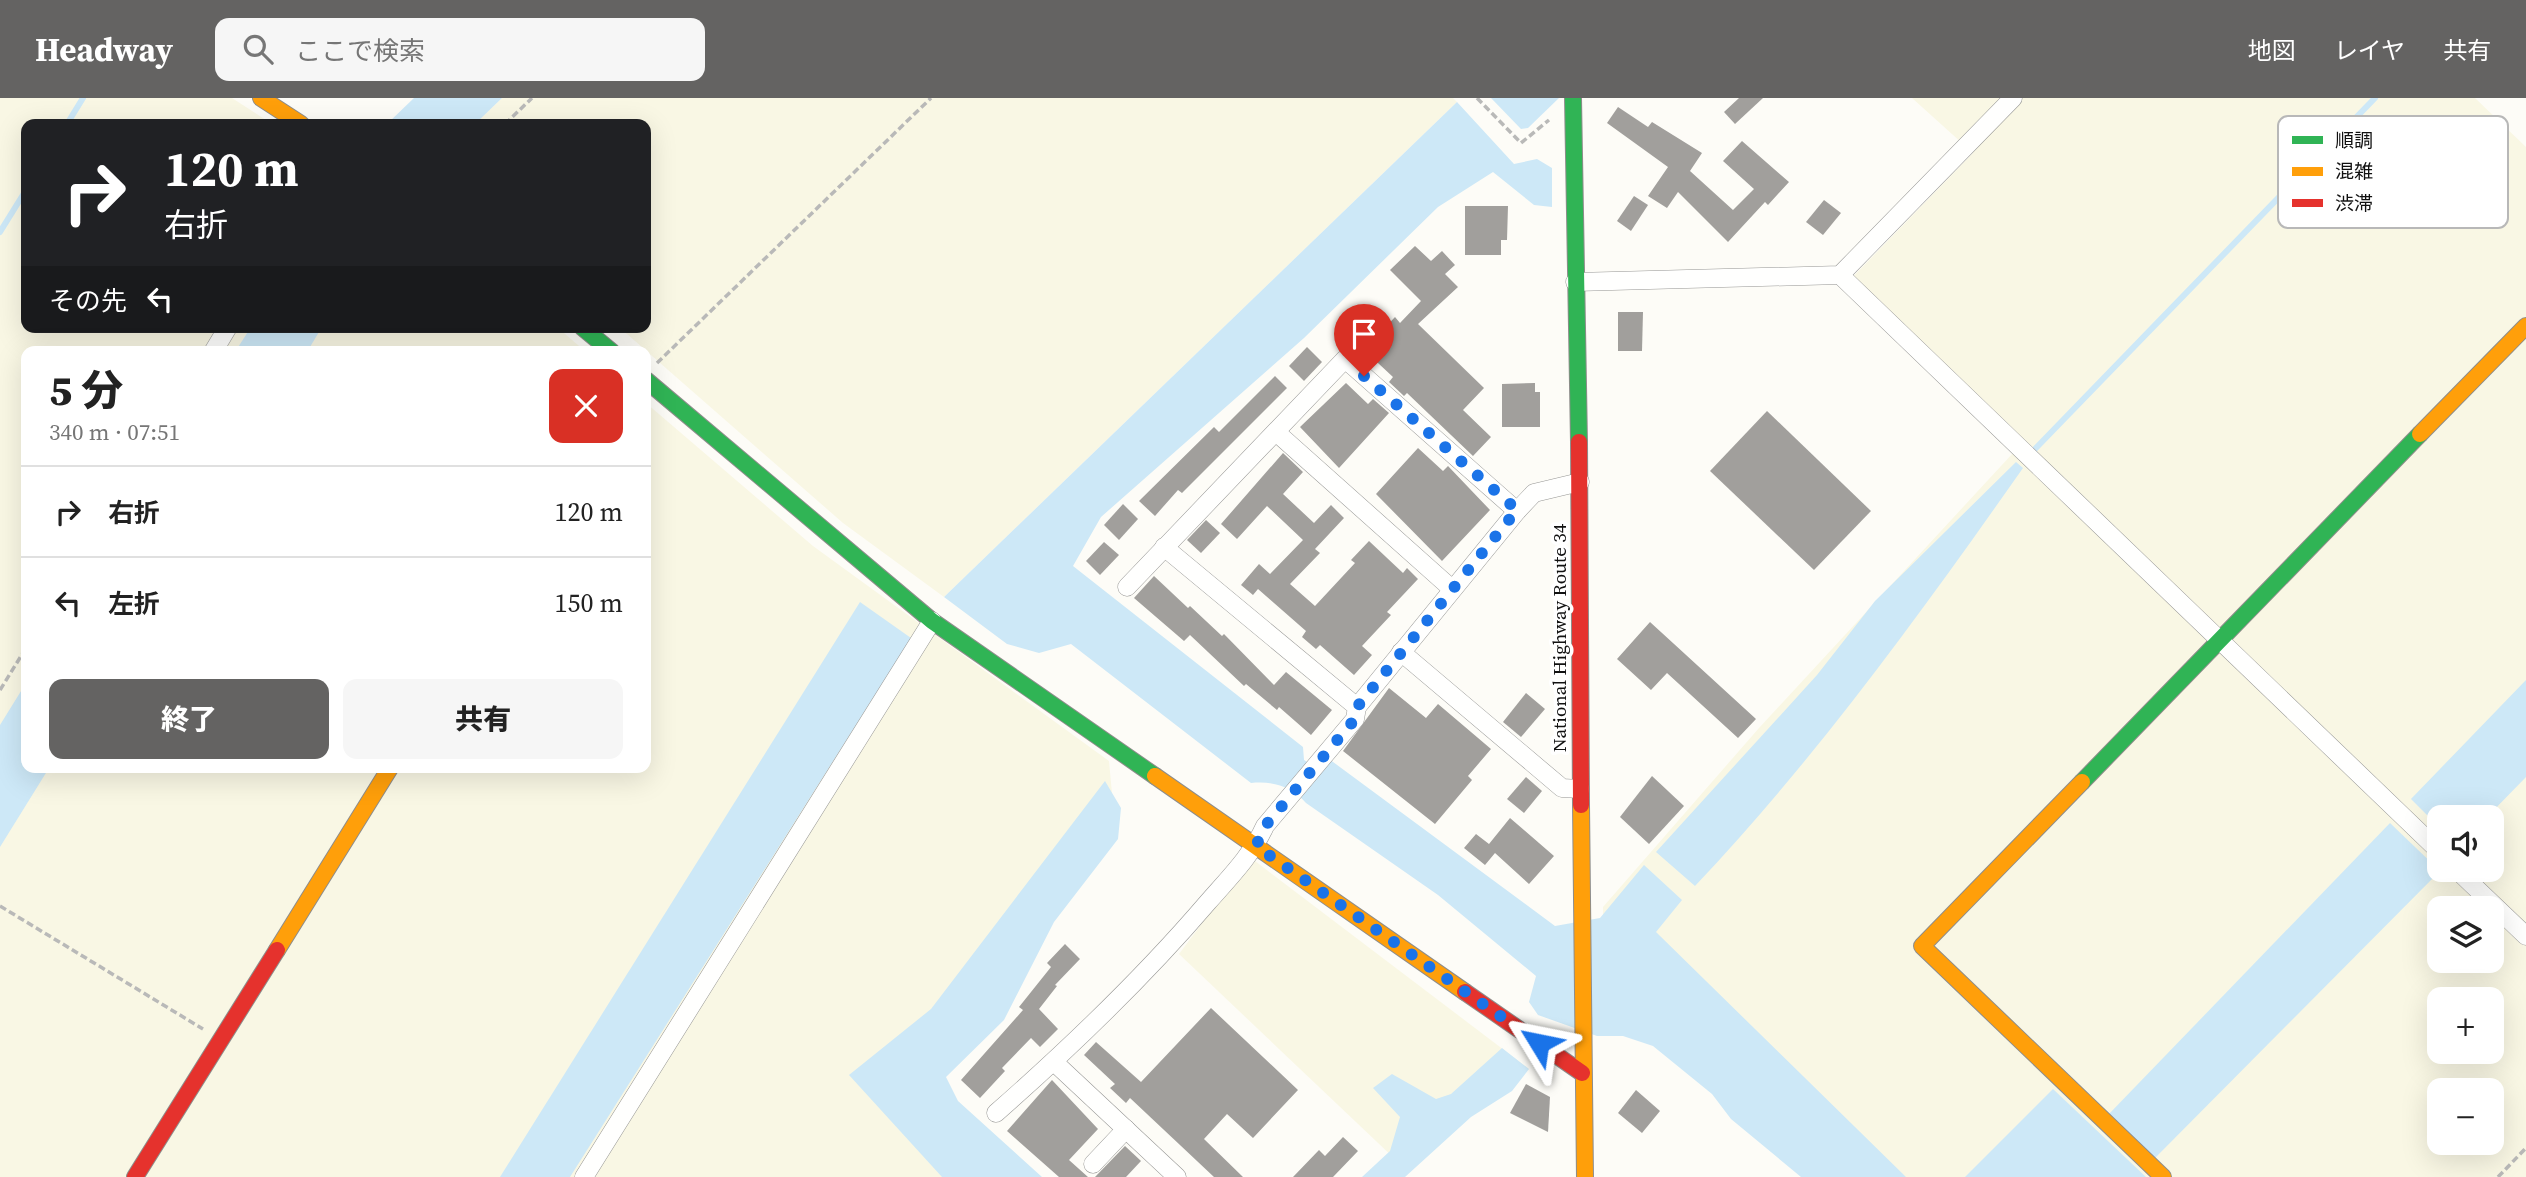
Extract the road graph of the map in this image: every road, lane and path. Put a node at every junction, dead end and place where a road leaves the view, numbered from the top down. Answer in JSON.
{"nodes":[{"id":1,"x":261,"y":98,"type":"edge"},
{"id":2,"x":532,"y":98,"type":"edge"},
{"id":3,"x":930,"y":98,"type":"edge"},
{"id":4,"x":1477,"y":98,"type":"edge"},
{"id":5,"x":2013,"y":98,"type":"edge"},
{"id":6,"x":1573,"y":99,"type":"edge"},
{"id":7,"x":293,"y":119,"type":"edge"},
{"id":8,"x":510,"y":119,"type":"edge"},
{"id":9,"x":1840,"y":275,"type":"junction"},
{"id":10,"x":1575,"y":282,"type":"junction"},
{"id":11,"x":2526,"y":326,"type":"edge"},
{"id":12,"x":589,"y":333,"type":"edge"},
{"id":13,"x":605,"y":346,"type":"edge"},
{"id":14,"x":654,"y":365,"type":"dead end"},
{"id":15,"x":651,"y":384,"type":"edge"},
{"id":16,"x":1276,"y":432,"type":"junction"},
{"id":17,"x":1580,"y":482,"type":"junction"},
{"id":18,"x":1517,"y":510,"type":"junction"},
{"id":19,"x":1164,"y":547,"type":"junction"},
{"id":20,"x":1127,"y":587,"type":"dead end"},
{"id":21,"x":1452,"y":589,"type":"junction"},
{"id":22,"x":932,"y":621,"type":"junction"},
{"id":23,"x":2220,"y":641,"type":"junction"},
{"id":24,"x":1401,"y":652,"type":"junction"},
{"id":25,"x":21,"y":656,"type":"edge"},
{"id":26,"x":0,"y":690,"type":"edge"},
{"id":27,"x":1357,"y":707,"type":"junction"},
{"id":28,"x":387,"y":773,"type":"edge"},
{"id":29,"x":1580,"y":789,"type":"junction"},
{"id":30,"x":2427,"y":840,"type":"edge"},
{"id":31,"x":1256,"y":846,"type":"junction"},
{"id":32,"x":2470,"y":882,"type":"edge"},
{"id":33,"x":0,"y":906,"type":"edge"},
{"id":34,"x":2526,"y":936,"type":"edge"},
{"id":35,"x":219,"y":1039,"type":"junction"},
{"id":36,"x":1054,"y":1062,"type":"junction"},
{"id":37,"x":1582,"y":1073,"type":"junction"},
{"id":38,"x":996,"y":1113,"type":"dead end"},
{"id":39,"x":1126,"y":1129,"type":"junction"},
{"id":40,"x":2526,"y":1148,"type":"edge"},
{"id":41,"x":1093,"y":1164,"type":"dead end"},
{"id":42,"x":135,"y":1177,"type":"edge"},
{"id":43,"x":584,"y":1177,"type":"edge"},
{"id":44,"x":1177,"y":1177,"type":"edge"},
{"id":45,"x":1585,"y":1177,"type":"edge"},
{"id":46,"x":2163,"y":1177,"type":"edge"},
{"id":47,"x":2498,"y":1177,"type":"edge"}],
"edges":[{"from":1,"to":7,"type":"main road"},
{"from":2,"to":8,"type":"path"},
{"from":3,"to":14,"type":"path"},
{"from":4,"to":6,"type":"path"},
{"from":5,"to":9,"type":"street"},
{"from":6,"to":10,"type":"main road","name":"National Highway Route 34"},
{"from":9,"to":10,"type":"street"},
{"from":9,"to":23,"type":"street"},
{"from":10,"to":17,"type":"main road","name":"National Highway Route 34"},
{"from":11,"to":23,"type":"main road"},
{"from":12,"to":13,"type":"main road"},
{"from":15,"to":22,"type":"main road"},
{"from":16,"to":18,"type":"street"},
{"from":16,"to":19,"type":"street"},
{"from":16,"to":21,"type":"street"},
{"from":17,"to":18,"type":"street"},
{"from":17,"to":29,"type":"main road","name":"National Highway Route 34"},
{"from":18,"to":21,"type":"street"},
{"from":19,"to":20,"type":"street"},
{"from":19,"to":27,"type":"street"},
{"from":21,"to":24,"type":"street"},
{"from":22,"to":31,"type":"main road"},
{"from":22,"to":43,"type":"street"},
{"from":23,"to":30,"type":"street"},
{"from":23,"to":46,"type":"main road"},
{"from":24,"to":27,"type":"street"},
{"from":24,"to":29,"type":"street"},
{"from":25,"to":26,"type":"path"},
{"from":27,"to":31,"type":"street"},
{"from":28,"to":35,"type":"main road"},
{"from":29,"to":37,"type":"main road","name":"National Highway Route 34"},
{"from":31,"to":36,"type":"street"},
{"from":31,"to":37,"type":"main road"},
{"from":32,"to":34,"type":"street"},
{"from":33,"to":35,"type":"path"},
{"from":35,"to":42,"type":"main road"},
{"from":36,"to":38,"type":"street"},
{"from":36,"to":39,"type":"street"},
{"from":37,"to":45,"type":"main road","name":"National Highway Route 34"},
{"from":39,"to":41,"type":"street"},
{"from":39,"to":44,"type":"street"},
{"from":40,"to":47,"type":"path"}]}
